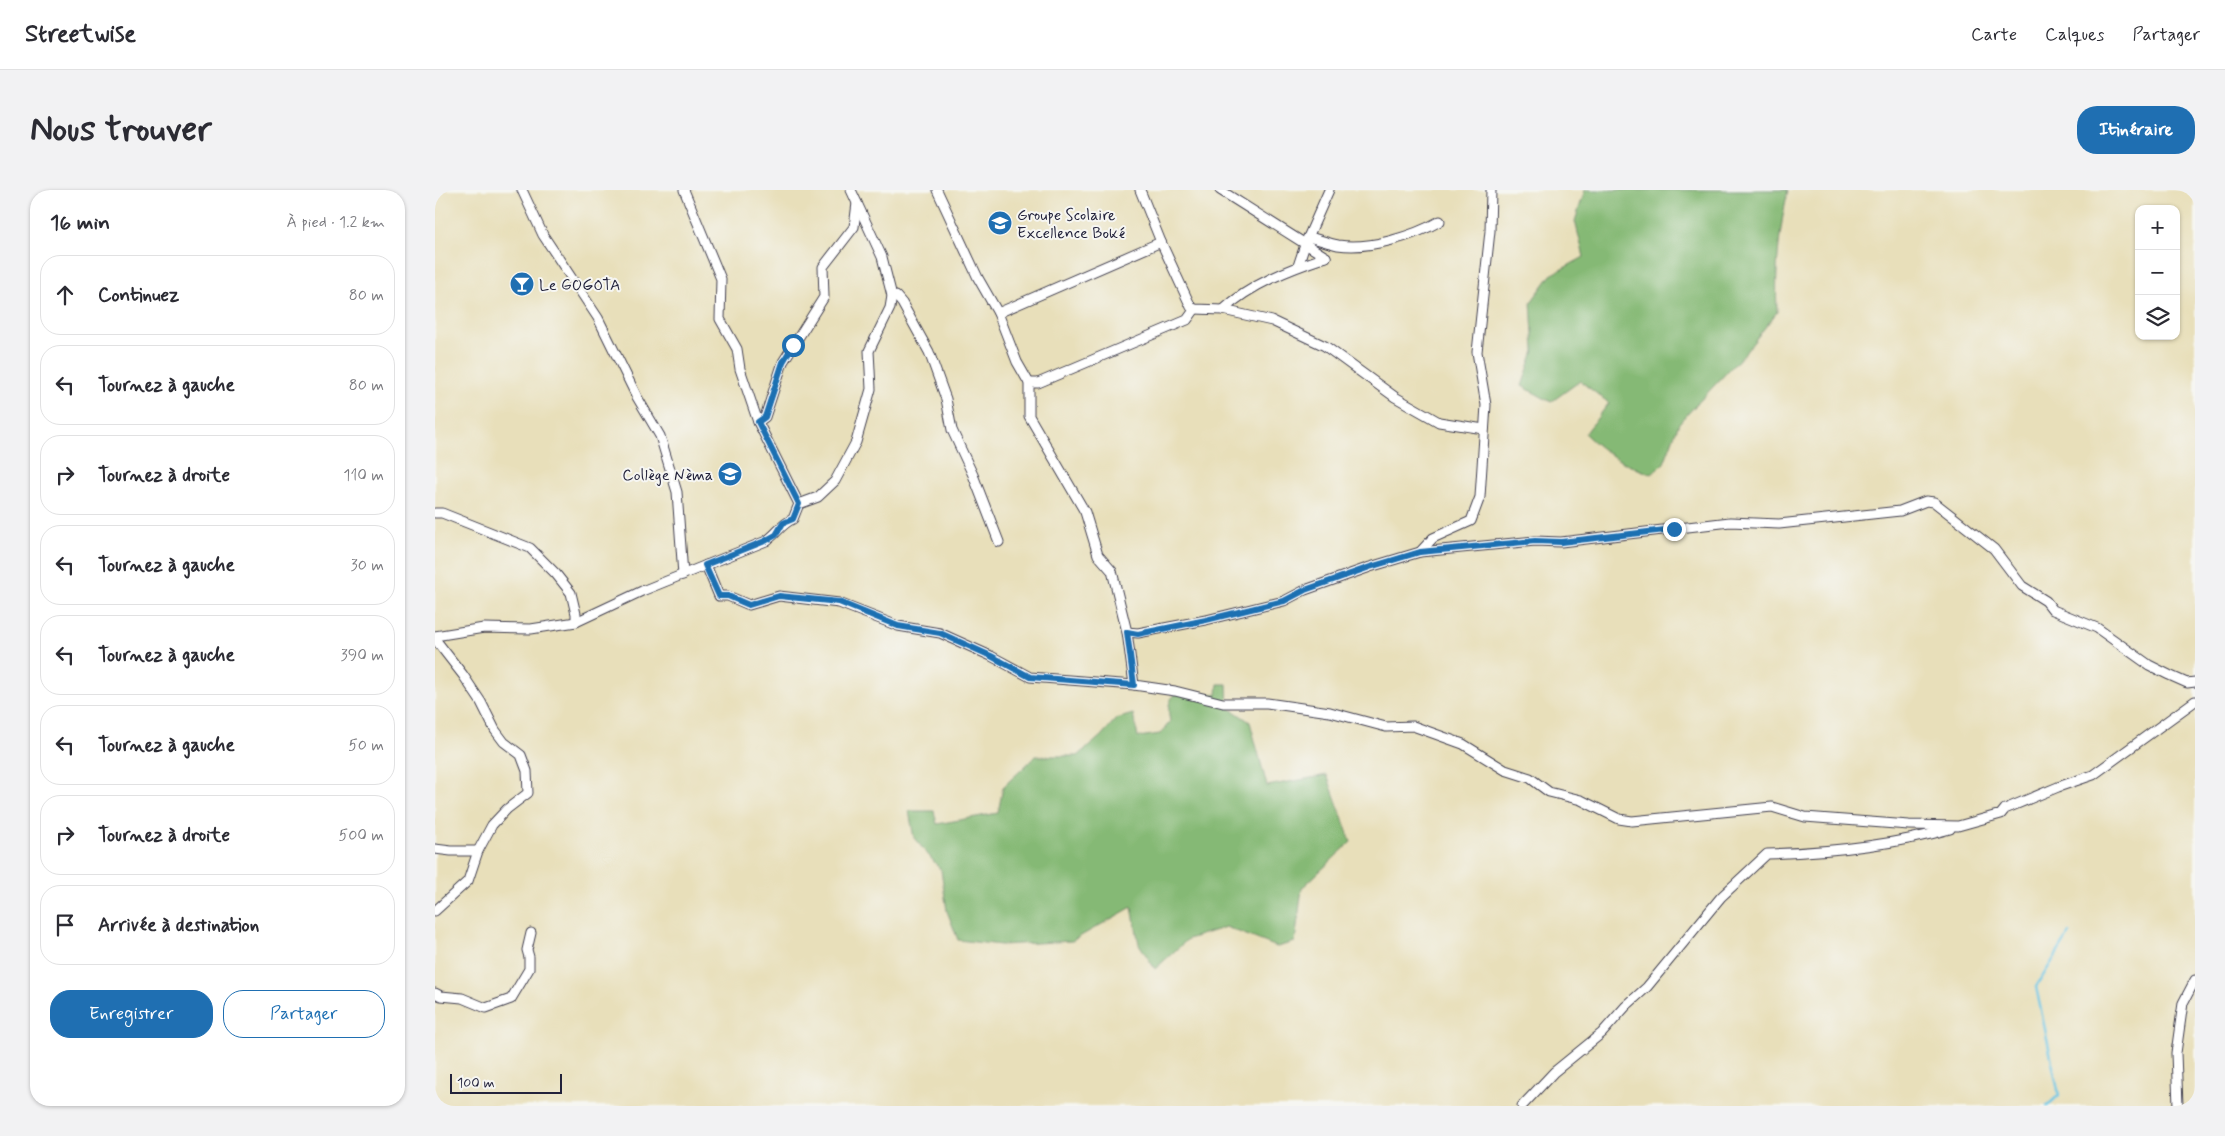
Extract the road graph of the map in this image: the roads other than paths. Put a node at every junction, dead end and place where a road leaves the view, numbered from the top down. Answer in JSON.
{"nodes":[{"id":1,"x":522,"y":190,"type":"edge"},
{"id":2,"x":683,"y":190,"type":"edge"},
{"id":3,"x":851,"y":190,"type":"edge"},
{"id":4,"x":937,"y":190,"type":"edge"},
{"id":5,"x":1140,"y":190,"type":"edge"},
{"id":6,"x":1221,"y":190,"type":"edge"},
{"id":7,"x":1329,"y":190,"type":"edge"},
{"id":8,"x":1491,"y":190,"type":"edge"},
{"id":9,"x":857,"y":204,"type":"junction"},
{"id":10,"x":1440,"y":221,"type":"dead end"},
{"id":11,"x":1307,"y":239,"type":"junction"},
{"id":12,"x":1161,"y":242,"type":"junction"},
{"id":13,"x":1298,"y":266,"type":"junction"},
{"id":14,"x":892,"y":296,"type":"junction"},
{"id":15,"x":1195,"y":310,"type":"junction"},
{"id":16,"x":1223,"y":310,"type":"junction"},
{"id":17,"x":998,"y":313,"type":"junction"},
{"id":18,"x":1029,"y":383,"type":"junction"},
{"id":19,"x":758,"y":422,"type":"junction"},
{"id":20,"x":1484,"y":429,"type":"junction"},
{"id":21,"x":799,"y":504,"type":"junction"},
{"id":22,"x":435,"y":513,"type":"edge"},
{"id":23,"x":999,"y":542,"type":"dead end"},
{"id":24,"x":1420,"y":552,"type":"junction"},
{"id":25,"x":705,"y":565,"type":"junction"},
{"id":26,"x":683,"y":575,"type":"junction"},
{"id":27,"x":576,"y":622,"type":"junction"},
{"id":28,"x":1127,"y":632,"type":"junction"},
{"id":29,"x":435,"y":638,"type":"edge"},
{"id":30,"x":2195,"y":682,"type":"edge"},
{"id":31,"x":1134,"y":685,"type":"junction"},
{"id":32,"x":2195,"y":701,"type":"edge"},
{"id":33,"x":1957,"y":826,"type":"junction"},
{"id":34,"x":435,"y":849,"type":"edge"},
{"id":35,"x":478,"y":851,"type":"junction"},
{"id":36,"x":435,"y":911,"type":"edge"},
{"id":37,"x":531,"y":933,"type":"dead end"},
{"id":38,"x":2195,"y":980,"type":"edge"},
{"id":39,"x":435,"y":993,"type":"edge"},
{"id":40,"x":1522,"y":1106,"type":"edge"},
{"id":41,"x":2178,"y":1106,"type":"edge"}],
"edges":[{"from":1,"to":26,"type":"street"},
{"from":2,"to":19,"type":"street"},
{"from":3,"to":9,"type":"street"},
{"from":4,"to":17,"type":"street"},
{"from":5,"to":12,"type":"street"},
{"from":6,"to":11,"type":"street"},
{"from":7,"to":11,"type":"street"},
{"from":8,"to":20,"type":"street"},
{"from":9,"to":14,"type":"street"},
{"from":9,"to":19,"type":"street"},
{"from":10,"to":11,"type":"street"},
{"from":11,"to":13,"type":"street"},
{"from":11,"to":13,"type":"street"},
{"from":12,"to":15,"type":"street"},
{"from":12,"to":17,"type":"street"},
{"from":13,"to":16,"type":"street"},
{"from":14,"to":21,"type":"street"},
{"from":14,"to":23,"type":"street"},
{"from":15,"to":16,"type":"street"},
{"from":15,"to":18,"type":"street"},
{"from":16,"to":20,"type":"street"},
{"from":17,"to":18,"type":"street"},
{"from":18,"to":28,"type":"street"},
{"from":19,"to":21,"type":"street"},
{"from":20,"to":24,"type":"street"},
{"from":21,"to":25,"type":"street"},
{"from":22,"to":27,"type":"street"},
{"from":24,"to":28,"type":"street"},
{"from":24,"to":30,"type":"street"},
{"from":25,"to":26,"type":"street"},
{"from":25,"to":31,"type":"street"},
{"from":26,"to":27,"type":"street"},
{"from":27,"to":29,"type":"street"},
{"from":28,"to":31,"type":"street"},
{"from":29,"to":35,"type":"street"},
{"from":31,"to":33,"type":"street"},
{"from":32,"to":33,"type":"street"},
{"from":33,"to":40,"type":"street"},
{"from":34,"to":35,"type":"street"},
{"from":35,"to":36,"type":"street"},
{"from":37,"to":39,"type":"street"},
{"from":38,"to":41,"type":"street"}]}
